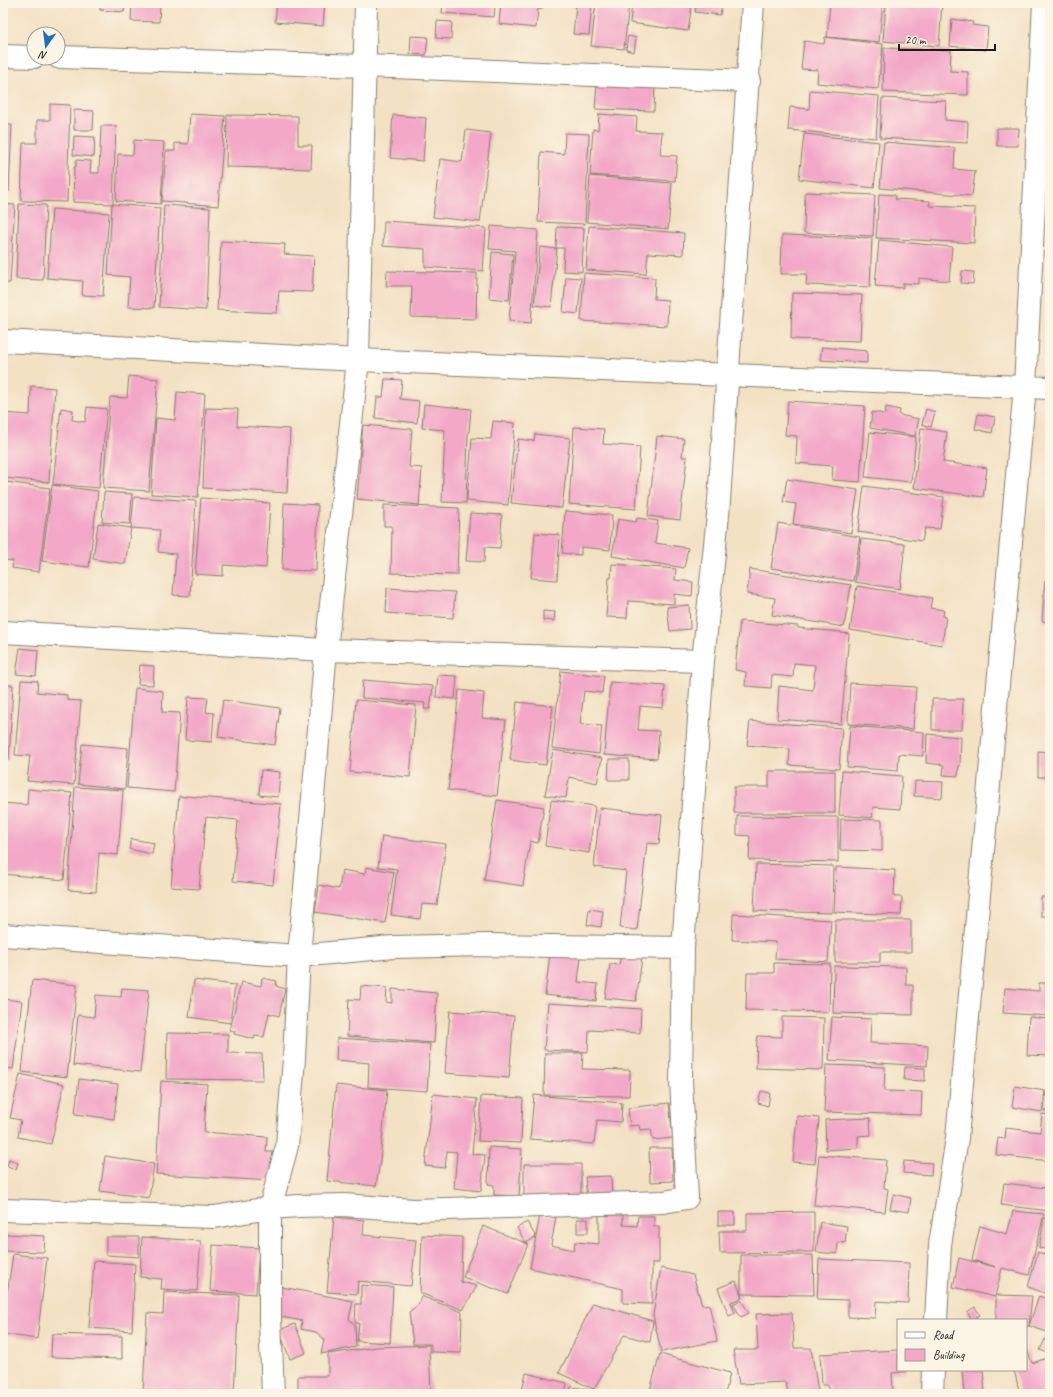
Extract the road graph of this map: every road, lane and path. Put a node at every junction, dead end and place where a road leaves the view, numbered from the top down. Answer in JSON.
{"nodes":[{"id":1,"x":366,"y":3,"type":"edge"},
{"id":2,"x":753,"y":3,"type":"edge"},
{"id":3,"x":1044,"y":3,"type":"edge"},
{"id":4,"x":3,"y":56,"type":"edge"},
{"id":5,"x":26,"y":57,"type":"edge"},
{"id":6,"x":66,"y":57,"type":"edge"},
{"id":7,"x":365,"y":66,"type":"junction"},
{"id":8,"x":749,"y":81,"type":"junction"},
{"id":9,"x":3,"y":341,"type":"edge"},
{"id":10,"x":358,"y":360,"type":"junction"},
{"id":11,"x":728,"y":375,"type":"junction"},
{"id":12,"x":1025,"y":387,"type":"junction"},
{"id":13,"x":1050,"y":388,"type":"edge"},
{"id":14,"x":3,"y":632,"type":"edge"},
{"id":15,"x":326,"y":650,"type":"junction"},
{"id":16,"x":703,"y":661,"type":"junction"},
{"id":17,"x":3,"y":935,"type":"edge"},
{"id":18,"x":683,"y":948,"type":"junction"},
{"id":19,"x":299,"y":956,"type":"junction"},
{"id":20,"x":270,"y":1208,"type":"junction"},
{"id":21,"x":3,"y":1210,"type":"edge"},
{"id":22,"x":936,"y":1319,"type":"edge"},
{"id":23,"x":933,"y":1371,"type":"edge"},
{"id":24,"x":273,"y":1394,"type":"edge"},
{"id":25,"x":932,"y":1394,"type":"edge"}],
"edges":[{"from":1,"to":7,"type":"street"},
{"from":2,"to":8,"type":"street"},
{"from":3,"to":12,"type":"street"},
{"from":4,"to":5,"type":"street"},
{"from":6,"to":7,"type":"street"},
{"from":7,"to":8,"type":"street"},
{"from":7,"to":10,"type":"street"},
{"from":8,"to":11,"type":"street"},
{"from":9,"to":10,"type":"street"},
{"from":10,"to":11,"type":"street"},
{"from":10,"to":15,"type":"street"},
{"from":11,"to":12,"type":"street"},
{"from":11,"to":16,"type":"street"},
{"from":12,"to":13,"type":"street"},
{"from":12,"to":22,"type":"street"},
{"from":14,"to":15,"type":"street"},
{"from":15,"to":16,"type":"street"},
{"from":15,"to":19,"type":"street"},
{"from":16,"to":18,"type":"street"},
{"from":17,"to":19,"type":"street"},
{"from":18,"to":19,"type":"street"},
{"from":18,"to":20,"type":"street"},
{"from":19,"to":20,"type":"street"},
{"from":20,"to":21,"type":"street"},
{"from":20,"to":24,"type":"street"},
{"from":23,"to":25,"type":"street"}]}
